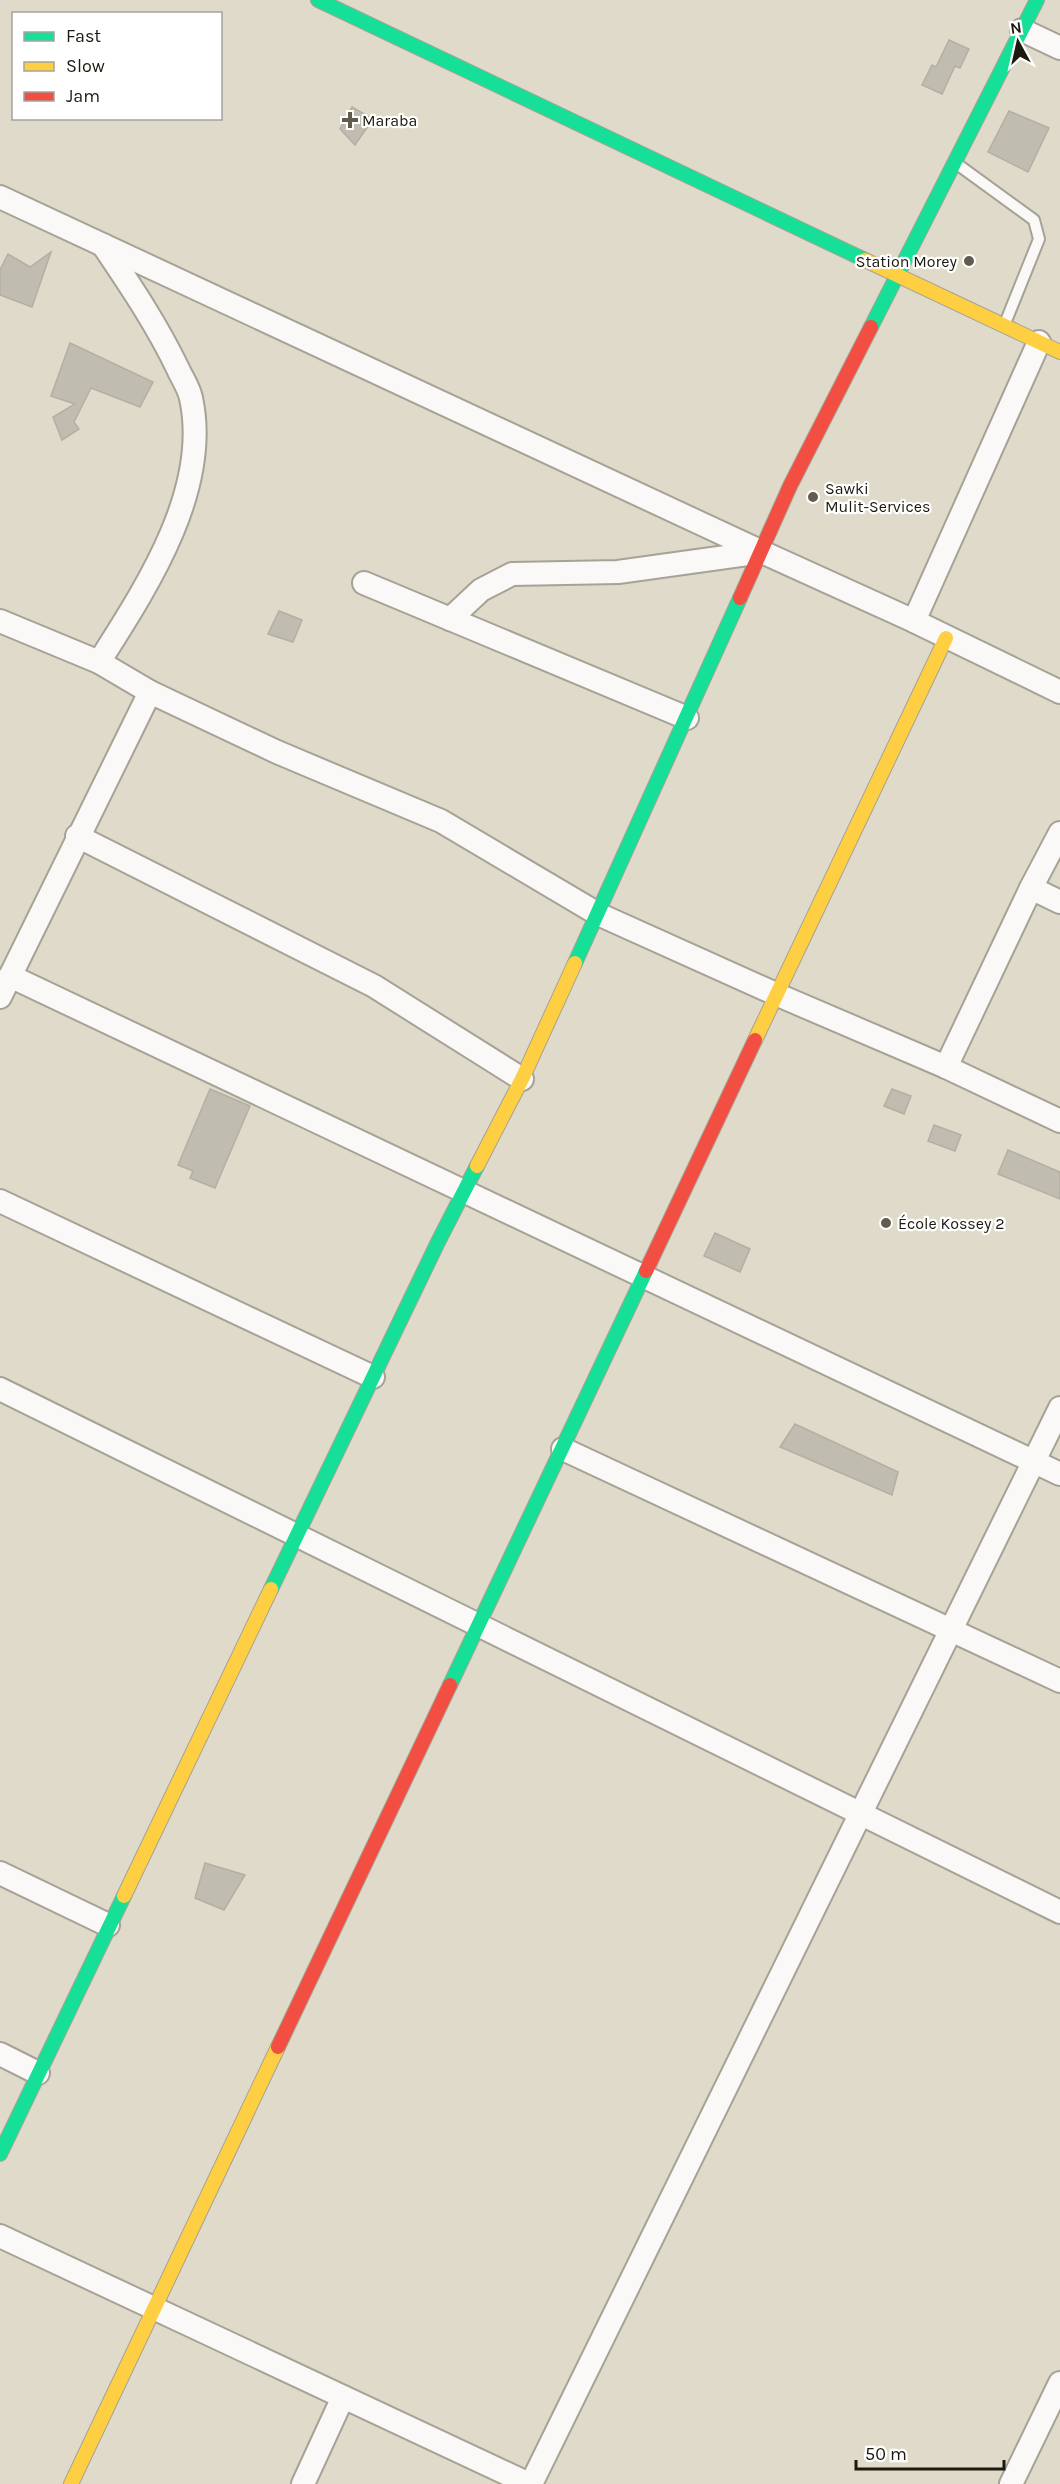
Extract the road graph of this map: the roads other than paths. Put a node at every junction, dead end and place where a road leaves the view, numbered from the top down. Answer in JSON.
{"nodes":[{"id":1,"x":318,"y":0,"type":"edge"},
{"id":2,"x":1037,"y":0,"type":"edge"},
{"id":3,"x":1022,"y":30,"type":"junction"},
{"id":4,"x":1060,"y":48,"type":"edge"},
{"id":5,"x":955,"y":162,"type":"junction"},
{"id":6,"x":0,"y":197,"type":"edge"},
{"id":7,"x":102,"y":245,"type":"junction"},
{"id":8,"x":898,"y":275,"type":"junction"},
{"id":9,"x":1004,"y":326,"type":"junction"},
{"id":10,"x":1039,"y":342,"type":"junction"},
{"id":11,"x":1060,"y":352,"type":"edge"},
{"id":12,"x":762,"y":552,"type":"junction"},
{"id":13,"x":364,"y":583,"type":"dead end"},
{"id":14,"x":450,"y":619,"type":"junction"},
{"id":15,"x":0,"y":621,"type":"edge"},
{"id":16,"x":914,"y":621,"type":"junction"},
{"id":17,"x":946,"y":638,"type":"junction"},
{"id":18,"x":99,"y":662,"type":"junction"},
{"id":19,"x":1054,"y":684,"type":"edge"},
{"id":20,"x":150,"y":692,"type":"junction"},
{"id":21,"x":687,"y":718,"type":"junction"},
{"id":22,"x":1060,"y":833,"type":"edge"},
{"id":23,"x":77,"y":836,"type":"junction"},
{"id":24,"x":1031,"y":888,"type":"junction"},
{"id":25,"x":1060,"y":902,"type":"edge"},
{"id":26,"x":598,"y":914,"type":"junction"},
{"id":27,"x":10,"y":976,"type":"junction"},
{"id":28,"x":778,"y":995,"type":"junction"},
{"id":29,"x":0,"y":997,"type":"edge"},
{"id":30,"x":946,"y":1067,"type":"junction"},
{"id":31,"x":522,"y":1079,"type":"junction"},
{"id":32,"x":1060,"y":1120,"type":"edge"},
{"id":33,"x":463,"y":1191,"type":"junction"},
{"id":34,"x":0,"y":1201,"type":"edge"},
{"id":35,"x":644,"y":1277,"type":"junction"},
{"id":36,"x":373,"y":1377,"type":"junction"},
{"id":37,"x":0,"y":1389,"type":"edge"},
{"id":38,"x":1060,"y":1408,"type":"edge"},
{"id":39,"x":563,"y":1449,"type":"junction"},
{"id":40,"x":1034,"y":1461,"type":"junction"},
{"id":41,"x":1060,"y":1474,"type":"edge"},
{"id":42,"x":297,"y":1534,"type":"junction"},
{"id":43,"x":479,"y":1624,"type":"junction"},
{"id":44,"x":950,"y":1632,"type":"junction"},
{"id":45,"x":1060,"y":1681,"type":"edge"},
{"id":46,"x":861,"y":1813,"type":"junction"},
{"id":47,"x":0,"y":1873,"type":"edge"},
{"id":48,"x":1060,"y":1912,"type":"edge"},
{"id":49,"x":108,"y":1925,"type":"junction"},
{"id":50,"x":0,"y":2054,"type":"edge"},
{"id":51,"x":38,"y":2073,"type":"junction"},
{"id":52,"x":0,"y":2154,"type":"edge"},
{"id":53,"x":0,"y":2236,"type":"edge"},
{"id":54,"x":154,"y":2308,"type":"junction"},
{"id":55,"x":1060,"y":2383,"type":"edge"},
{"id":56,"x":343,"y":2397,"type":"junction"},
{"id":57,"x":71,"y":2484,"type":"edge"},
{"id":58,"x":303,"y":2484,"type":"edge"},
{"id":59,"x":530,"y":2484,"type":"edge"},
{"id":60,"x":1011,"y":2484,"type":"edge"}],
"edges":[{"from":1,"to":8,"type":"street"},
{"from":2,"to":3,"type":"street"},
{"from":3,"to":4,"type":"street"},
{"from":3,"to":5,"type":"street"},
{"from":5,"to":8,"type":"street"},
{"from":5,"to":9,"type":"lane"},
{"from":6,"to":7,"type":"street"},
{"from":7,"to":12,"type":"street"},
{"from":7,"to":18,"type":"street"},
{"from":8,"to":9,"type":"street"},
{"from":8,"to":12,"type":"street"},
{"from":9,"to":10,"type":"street"},
{"from":10,"to":11,"type":"street"},
{"from":10,"to":16,"type":"street"},
{"from":12,"to":14,"type":"street"},
{"from":12,"to":16,"type":"street"},
{"from":12,"to":21,"type":"street"},
{"from":13,"to":14,"type":"street"},
{"from":14,"to":21,"type":"street"},
{"from":15,"to":18,"type":"street"},
{"from":16,"to":17,"type":"street"},
{"from":17,"to":19,"type":"street"},
{"from":17,"to":28,"type":"street"},
{"from":18,"to":20,"type":"street"},
{"from":20,"to":23,"type":"street"},
{"from":20,"to":26,"type":"street"},
{"from":21,"to":26,"type":"street"},
{"from":22,"to":24,"type":"street"},
{"from":23,"to":27,"type":"street"},
{"from":23,"to":31,"type":"street"},
{"from":24,"to":25,"type":"street"},
{"from":24,"to":30,"type":"street"},
{"from":26,"to":28,"type":"street"},
{"from":26,"to":31,"type":"street"},
{"from":27,"to":29,"type":"street"},
{"from":27,"to":33,"type":"street"},
{"from":28,"to":30,"type":"street"},
{"from":28,"to":35,"type":"street"},
{"from":30,"to":32,"type":"street"},
{"from":31,"to":33,"type":"street"},
{"from":33,"to":35,"type":"street"},
{"from":33,"to":36,"type":"street"},
{"from":34,"to":36,"type":"street"},
{"from":35,"to":39,"type":"street"},
{"from":35,"to":40,"type":"street"},
{"from":36,"to":42,"type":"street"},
{"from":37,"to":42,"type":"street"},
{"from":38,"to":40,"type":"street"},
{"from":39,"to":43,"type":"street"},
{"from":39,"to":44,"type":"street"},
{"from":40,"to":41,"type":"street"},
{"from":40,"to":44,"type":"street"},
{"from":42,"to":43,"type":"street"},
{"from":42,"to":49,"type":"street"},
{"from":43,"to":46,"type":"street"},
{"from":43,"to":54,"type":"street"},
{"from":44,"to":45,"type":"street"},
{"from":44,"to":46,"type":"street"},
{"from":46,"to":48,"type":"street"},
{"from":46,"to":59,"type":"street"},
{"from":47,"to":49,"type":"street"},
{"from":49,"to":51,"type":"street"},
{"from":50,"to":51,"type":"street"},
{"from":51,"to":52,"type":"street"},
{"from":53,"to":54,"type":"street"},
{"from":54,"to":56,"type":"street"},
{"from":54,"to":57,"type":"street"},
{"from":55,"to":60,"type":"street"},
{"from":56,"to":58,"type":"street"},
{"from":56,"to":59,"type":"street"}]}
